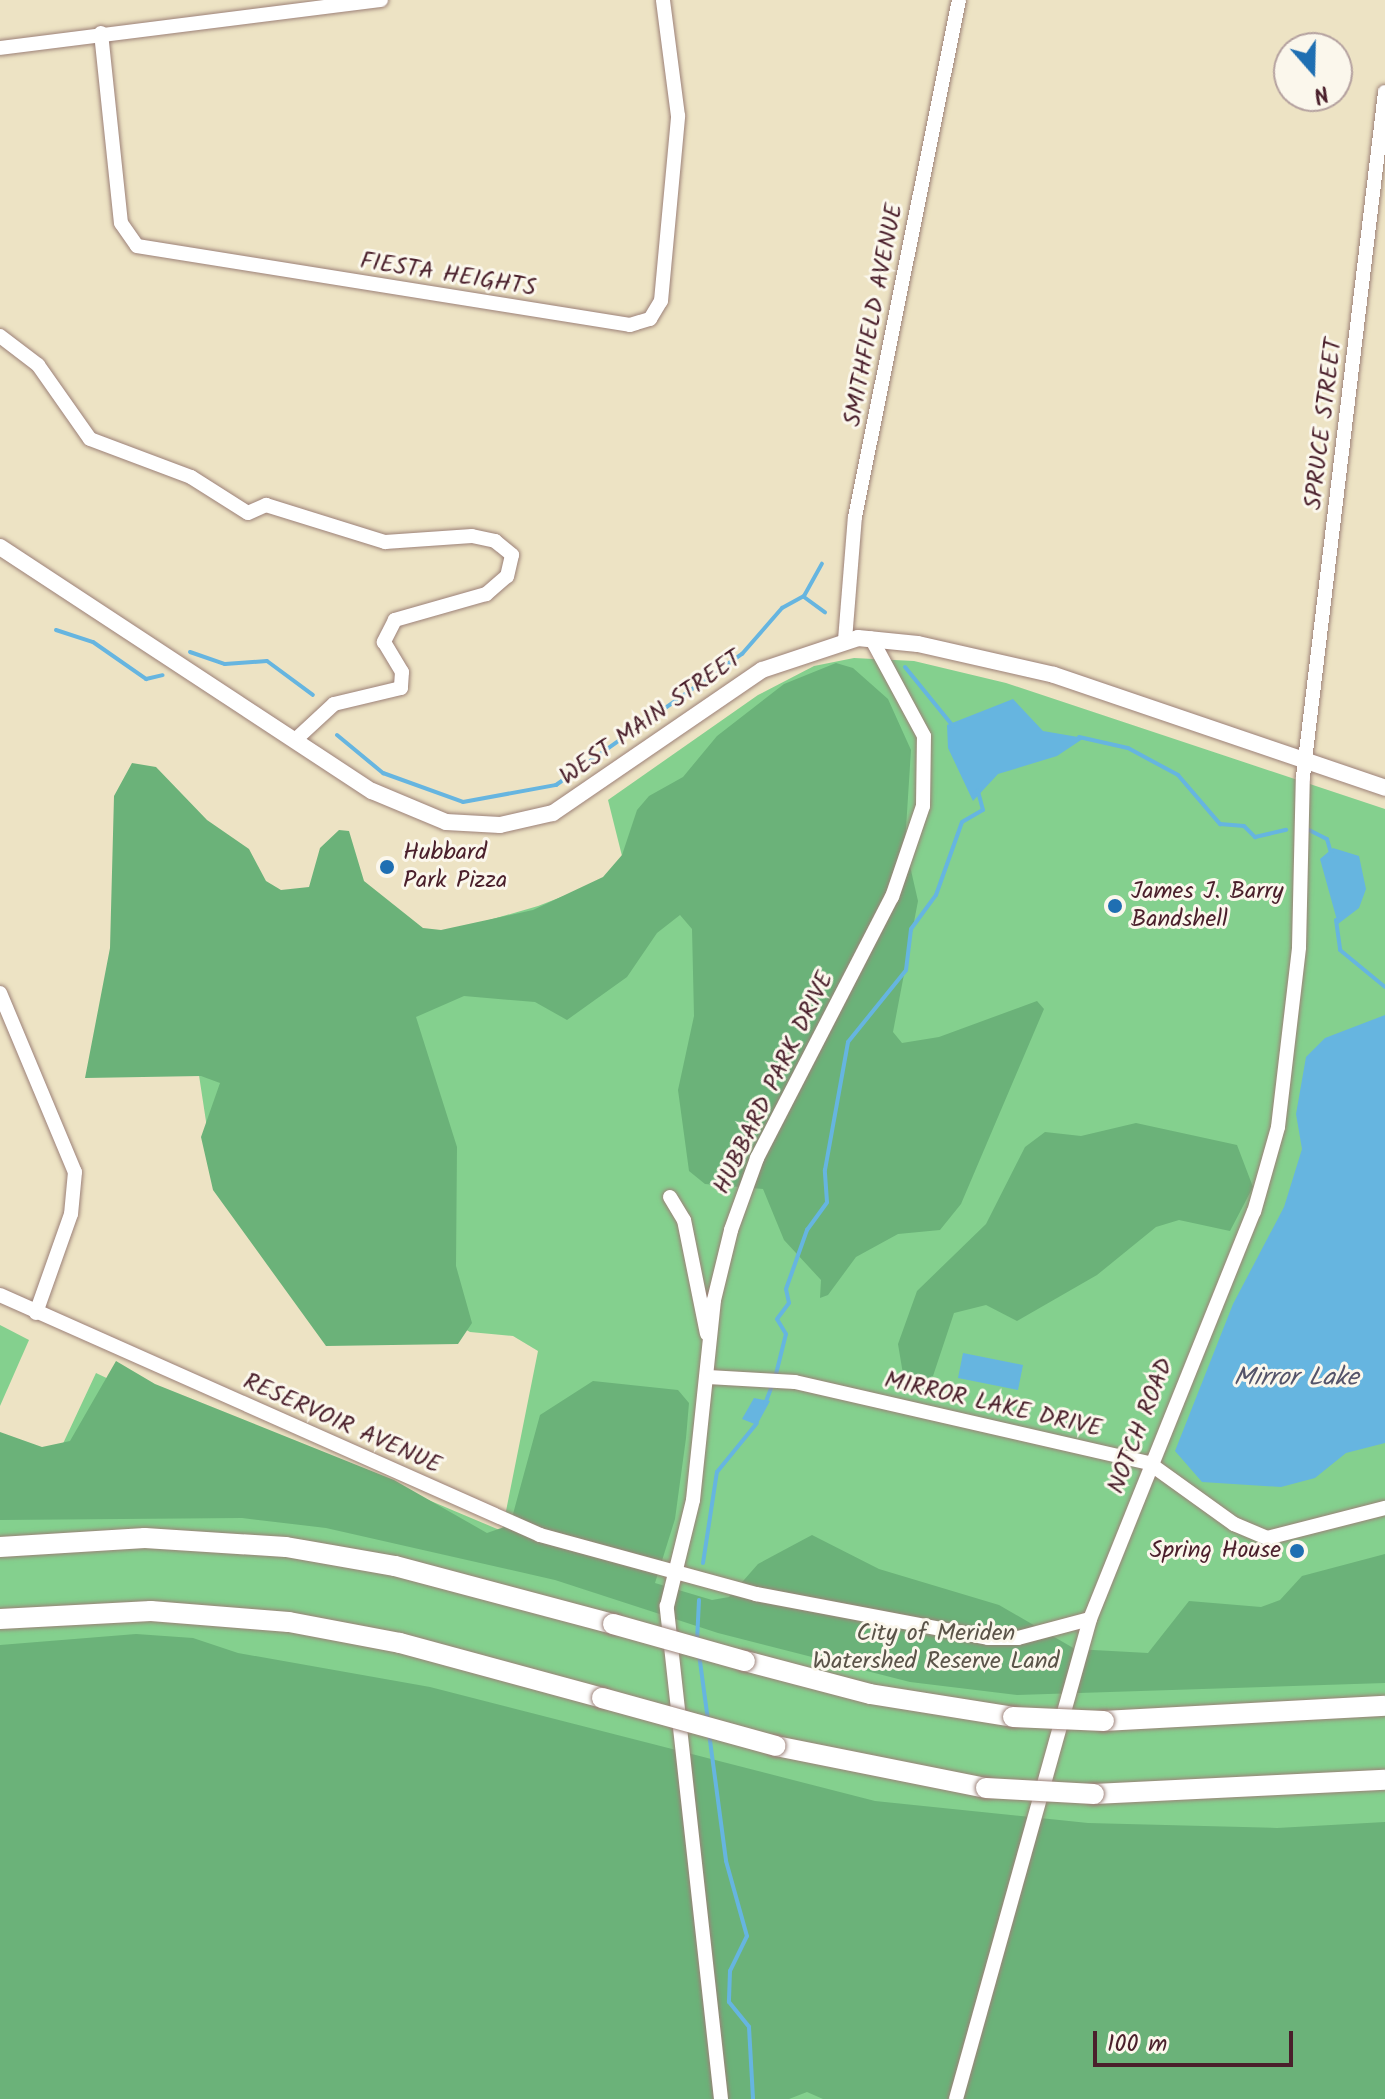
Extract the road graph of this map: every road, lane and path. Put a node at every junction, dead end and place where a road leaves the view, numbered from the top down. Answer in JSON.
{"nodes":[{"id":1,"x":381,"y":0,"type":"edge"},
{"id":2,"x":663,"y":0,"type":"edge"},
{"id":3,"x":959,"y":0,"type":"edge"},
{"id":4,"x":101,"y":33,"type":"junction"},
{"id":5,"x":0,"y":48,"type":"edge"},
{"id":6,"x":1385,"y":92,"type":"edge"},
{"id":7,"x":0,"y":336,"type":"edge"},
{"id":8,"x":0,"y":547,"type":"edge"},
{"id":9,"x":871,"y":638,"type":"junction"},
{"id":10,"x":845,"y":640,"type":"junction"},
{"id":11,"x":294,"y":741,"type":"junction"},
{"id":12,"x":1307,"y":760,"type":"junction"},
{"id":13,"x":1385,"y":788,"type":"edge"},
{"id":14,"x":0,"y":993,"type":"edge"},
{"id":15,"x":670,"y":1197,"type":"dead end"},
{"id":16,"x":0,"y":1295,"type":"edge"},
{"id":17,"x":36,"y":1313,"type":"junction"},
{"id":18,"x":710,"y":1343,"type":"junction"},
{"id":19,"x":708,"y":1377,"type":"junction"},
{"id":20,"x":1149,"y":1463,"type":"junction"},
{"id":21,"x":1385,"y":1508,"type":"edge"},
{"id":22,"x":0,"y":1547,"type":"edge"},
{"id":23,"x":674,"y":1572,"type":"junction"},
{"id":24,"x":0,"y":1619,"type":"edge"},
{"id":25,"x":1090,"y":1619,"type":"junction"},
{"id":26,"x":1385,"y":1706,"type":"edge"},
{"id":27,"x":1385,"y":1780,"type":"edge"},
{"id":28,"x":721,"y":2099,"type":"edge"},
{"id":29,"x":956,"y":2099,"type":"edge"}],
"edges":[{"from":1,"to":4,"type":"street"},
{"from":2,"to":4,"type":"street","name":"FIESTA HEIGHTS"},
{"from":3,"to":10,"type":"street","name":"SMITHFIELD AVENUE"},
{"from":4,"to":5,"type":"street"},
{"from":6,"to":12,"type":"street","name":"SPRUCE STREET"},
{"from":7,"to":11,"type":"street"},
{"from":8,"to":11,"type":"main road","name":"WEST MAIN STREET"},
{"from":9,"to":10,"type":"main road","name":"WEST MAIN STREET"},
{"from":9,"to":12,"type":"main road","name":"WEST MAIN STREET"},
{"from":9,"to":18,"type":"street","name":"HUBBARD PARK DRIVE"},
{"from":10,"to":11,"type":"main road","name":"WEST MAIN STREET"},
{"from":12,"to":13,"type":"main road","name":"WEST MAIN STREET"},
{"from":12,"to":20,"type":"street","name":"NOTCH ROAD"},
{"from":14,"to":17,"type":"street"},
{"from":15,"to":18,"type":"street"},
{"from":16,"to":17,"type":"street","name":"RESERVOIR AVENUE"},
{"from":17,"to":23,"type":"street","name":"RESERVOIR AVENUE"},
{"from":18,"to":19,"type":"street","name":"HUBBARD PARK DRIVE"},
{"from":19,"to":20,"type":"street","name":"MIRROR LAKE DRIVE"},
{"from":19,"to":23,"type":"street","name":"HUBBARD PARK DRIVE"},
{"from":20,"to":21,"type":"street","name":"MIRROR LAKE DRIVE"},
{"from":20,"to":25,"type":"street","name":"NOTCH ROAD"},
{"from":22,"to":26,"type":"highway","bridge":true},
{"from":23,"to":25,"type":"street","name":"RESERVOIR AVENUE"},
{"from":23,"to":28,"type":"street"},
{"from":24,"to":27,"type":"highway","bridge":true},
{"from":25,"to":29,"type":"street","name":"NOTCH ROAD"}]}
